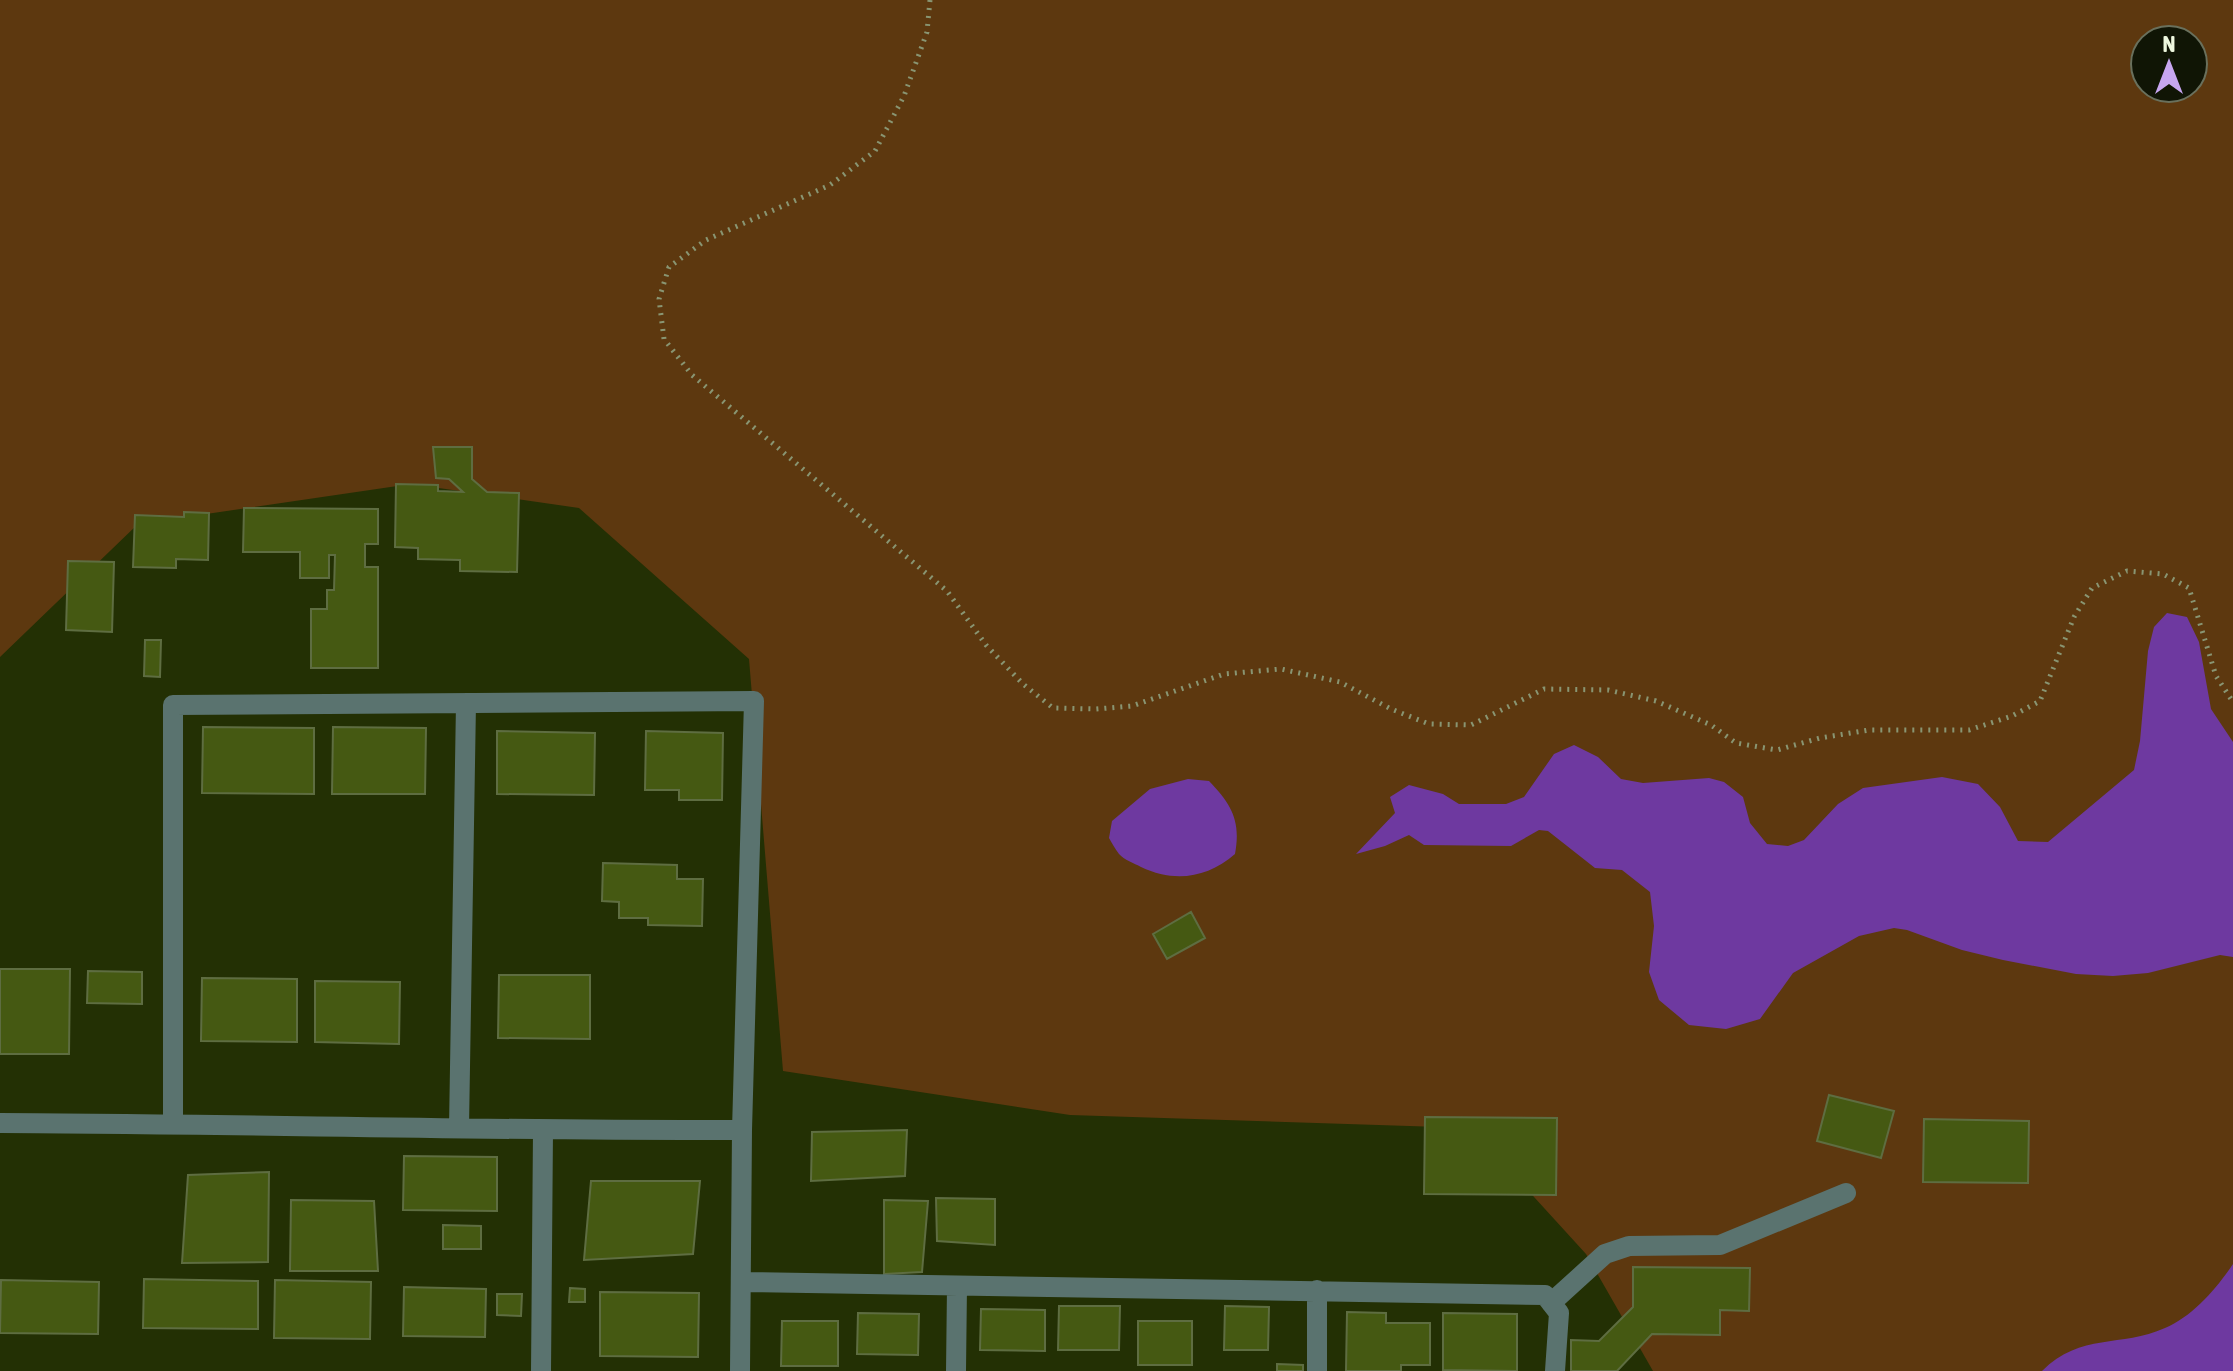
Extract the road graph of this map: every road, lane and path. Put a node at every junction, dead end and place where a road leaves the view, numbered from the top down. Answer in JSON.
{"nodes":[{"id":1,"x":930,"y":0,"type":"edge"},
{"id":2,"x":2233,"y":702,"type":"edge"},
{"id":3,"x":466,"y":703,"type":"junction"},
{"id":4,"x":0,"y":1123,"type":"edge"},
{"id":5,"x":173,"y":1124,"type":"junction"},
{"id":6,"x":459,"y":1128,"type":"junction"},
{"id":7,"x":742,"y":1130,"type":"junction"},
{"id":8,"x":543,"y":1131,"type":"junction"},
{"id":9,"x":1846,"y":1193,"type":"dead end"},
{"id":10,"x":741,"y":1282,"type":"junction"},
{"id":11,"x":957,"y":1286,"type":"junction"},
{"id":12,"x":1317,"y":1290,"type":"junction"},
{"id":13,"x":1551,"y":1303,"type":"junction"},
{"id":14,"x":541,"y":1371,"type":"edge"},
{"id":15,"x":740,"y":1371,"type":"edge"},
{"id":16,"x":956,"y":1371,"type":"edge"},
{"id":17,"x":1317,"y":1371,"type":"edge"},
{"id":18,"x":1555,"y":1371,"type":"edge"}],
"edges":[{"from":1,"to":2,"type":"path"},
{"from":3,"to":5,"type":"street"},
{"from":3,"to":6,"type":"street"},
{"from":3,"to":7,"type":"street"},
{"from":4,"to":5,"type":"street"},
{"from":5,"to":6,"type":"street"},
{"from":6,"to":8,"type":"street"},
{"from":7,"to":8,"type":"street"},
{"from":7,"to":10,"type":"street"},
{"from":8,"to":14,"type":"street"},
{"from":9,"to":13,"type":"street"},
{"from":10,"to":11,"type":"street"},
{"from":10,"to":15,"type":"street"},
{"from":11,"to":12,"type":"street"},
{"from":11,"to":16,"type":"street"},
{"from":12,"to":13,"type":"street"},
{"from":12,"to":17,"type":"street"},
{"from":13,"to":18,"type":"street"}]}
